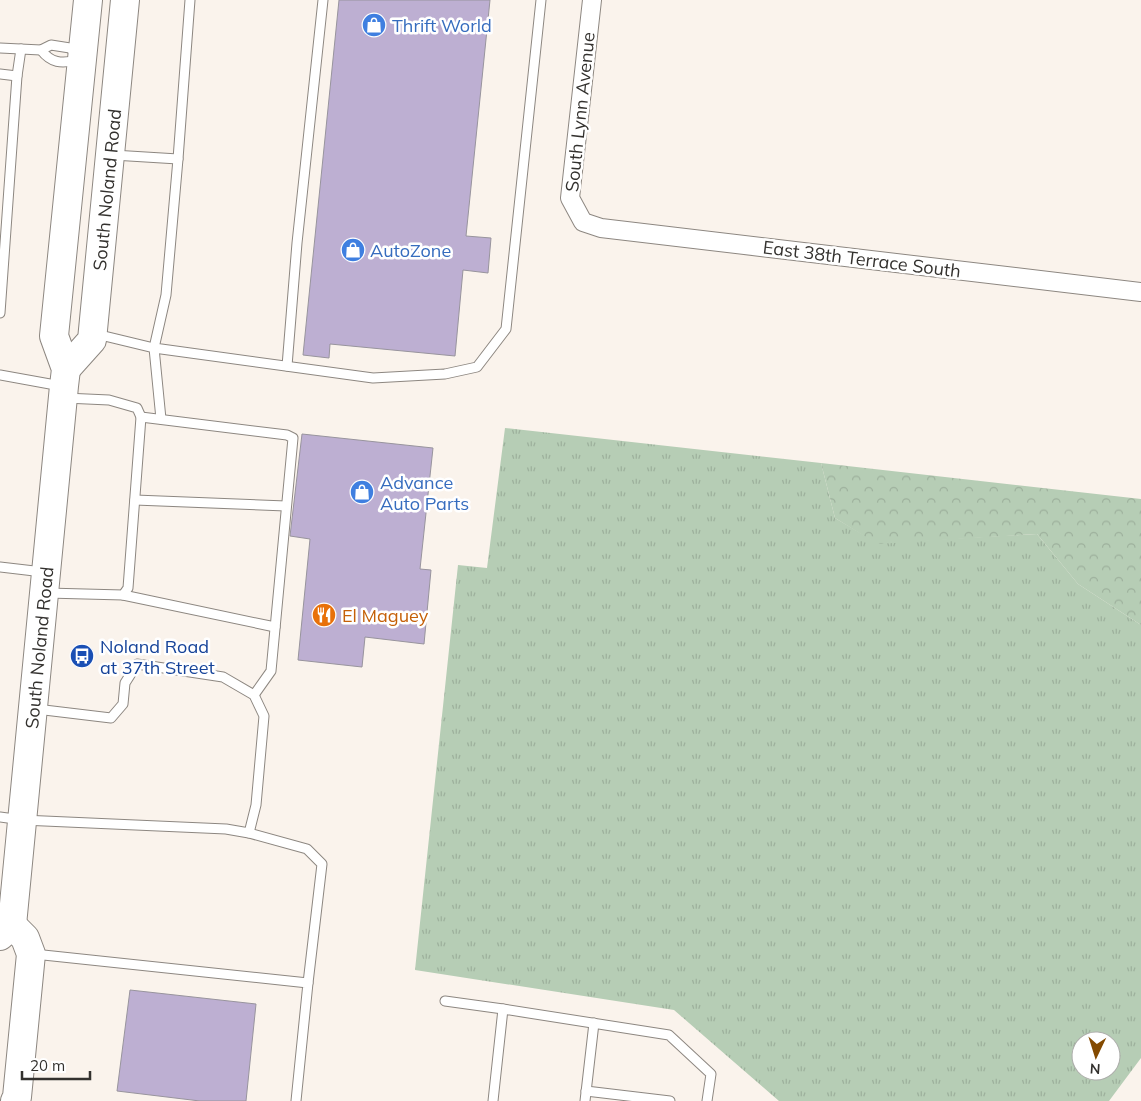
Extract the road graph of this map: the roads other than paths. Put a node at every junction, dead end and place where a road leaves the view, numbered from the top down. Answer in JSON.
{"nodes":[{"id":1,"x":88,"y":0,"type":"edge"},
{"id":2,"x":125,"y":0,"type":"edge"},
{"id":3,"x":190,"y":0,"type":"edge"},
{"id":4,"x":324,"y":0,"type":"edge"},
{"id":5,"x":541,"y":0,"type":"edge"},
{"id":6,"x":592,"y":0,"type":"edge"},
{"id":7,"x":120,"y":47,"type":"junction"},
{"id":8,"x":0,"y":48,"type":"edge"},
{"id":9,"x":21,"y":49,"type":"junction"},
{"id":10,"x":41,"y":50,"type":"junction"},
{"id":11,"x":83,"y":52,"type":"junction"},
{"id":12,"x":0,"y":74,"type":"edge"},
{"id":13,"x":17,"y":76,"type":"junction"},
{"id":14,"x":110,"y":154,"type":"junction"},
{"id":15,"x":178,"y":159,"type":"junction"},
{"id":16,"x":583,"y":222,"type":"joint"},
{"id":17,"x":1141,"y":292,"type":"edge"},
{"id":18,"x":0,"y":313,"type":"edge"},
{"id":19,"x":92,"y":333,"type":"junction"},
{"id":20,"x":154,"y":348,"type":"junction"},
{"id":21,"x":286,"y":366,"type":"junction"},
{"id":22,"x":0,"y":375,"type":"edge"},
{"id":23,"x":64,"y":384,"type":"junction"},
{"id":24,"x":141,"y":417,"type":"junction"},
{"id":25,"x":161,"y":419,"type":"junction"},
{"id":26,"x":135,"y":500,"type":"junction"},
{"id":27,"x":286,"y":506,"type":"junction"},
{"id":28,"x":0,"y":567,"type":"edge"},
{"id":29,"x":45,"y":582,"type":"junction"},
{"id":30,"x":123,"y":595,"type":"junction"},
{"id":31,"x":275,"y":627,"type":"junction"},
{"id":32,"x":254,"y":695,"type":"junction"},
{"id":33,"x":33,"y":708,"type":"junction"},
{"id":34,"x":11,"y":819,"type":"edge"},
{"id":35,"x":249,"y":833,"type":"junction"},
{"id":36,"x":4,"y":928,"type":"edge"},
{"id":37,"x":31,"y":954,"type":"junction"},
{"id":38,"x":308,"y":983,"type":"junction"},
{"id":39,"x":445,"y":1001,"type":"dead end"},
{"id":40,"x":503,"y":1009,"type":"junction"},
{"id":41,"x":594,"y":1023,"type":"junction"},
{"id":42,"x":586,"y":1091,"type":"junction"},
{"id":43,"x":15,"y":1101,"type":"edge"},
{"id":44,"x":296,"y":1101,"type":"edge"},
{"id":45,"x":494,"y":1101,"type":"edge"},
{"id":46,"x":585,"y":1101,"type":"edge"},
{"id":47,"x":670,"y":1101,"type":"edge"},
{"id":48,"x":707,"y":1101,"type":"edge"}],
"edges":[{"from":1,"to":11,"type":"main road","name":"South Noland Road"},
{"from":2,"to":7,"type":"main road","name":"South Noland Road"},
{"from":3,"to":15,"type":"lane"},
{"from":4,"to":21,"type":"lane"},
{"from":5,"to":21,"type":"lane"},
{"from":6,"to":16,"type":"street","name":"South Lynn Avenue"},
{"from":7,"to":11,"type":"main road"},
{"from":7,"to":14,"type":"main road","name":"South Noland Road"},
{"from":8,"to":9,"type":"lane"},
{"from":9,"to":10,"type":"lane"},
{"from":9,"to":13,"type":"lane"},
{"from":10,"to":11,"type":"lane"},
{"from":10,"to":11,"type":"lane"},
{"from":11,"to":23,"type":"main road","name":"South Noland Road"},
{"from":12,"to":13,"type":"lane"},
{"from":13,"to":18,"type":"lane"},
{"from":14,"to":15,"type":"lane"},
{"from":14,"to":19,"type":"main road","name":"South Noland Road"},
{"from":15,"to":20,"type":"lane"},
{"from":16,"to":17,"type":"street","name":"East 38th Terrace South"},
{"from":19,"to":20,"type":"lane"},
{"from":19,"to":23,"type":"main road","name":"South Noland Road"},
{"from":20,"to":21,"type":"lane"},
{"from":20,"to":25,"type":"lane"},
{"from":22,"to":23,"type":"lane"},
{"from":23,"to":24,"type":"lane"},
{"from":23,"to":29,"type":"main road","name":"South Noland Road"},
{"from":24,"to":25,"type":"lane"},
{"from":24,"to":26,"type":"lane"},
{"from":25,"to":27,"type":"lane"},
{"from":26,"to":27,"type":"lane"},
{"from":26,"to":30,"type":"lane"},
{"from":27,"to":31,"type":"lane"},
{"from":28,"to":29,"type":"lane"},
{"from":29,"to":30,"type":"lane"},
{"from":29,"to":33,"type":"main road","name":"South Noland Road"},
{"from":30,"to":31,"type":"lane"},
{"from":31,"to":32,"type":"lane"},
{"from":32,"to":33,"type":"lane"},
{"from":32,"to":35,"type":"lane"},
{"from":33,"to":34,"type":"main road","name":"South Noland Road"},
{"from":34,"to":35,"type":"lane"},
{"from":34,"to":36,"type":"main road","name":"South Noland Road"},
{"from":35,"to":38,"type":"lane"},
{"from":36,"to":37,"type":"main road","name":"South Noland Road"},
{"from":37,"to":38,"type":"lane"},
{"from":37,"to":43,"type":"main road"},
{"from":38,"to":44,"type":"lane"},
{"from":39,"to":40,"type":"lane"},
{"from":40,"to":41,"type":"lane"},
{"from":40,"to":45,"type":"lane"},
{"from":41,"to":42,"type":"lane"},
{"from":41,"to":48,"type":"lane"},
{"from":42,"to":46,"type":"lane"},
{"from":42,"to":47,"type":"lane"}]}
